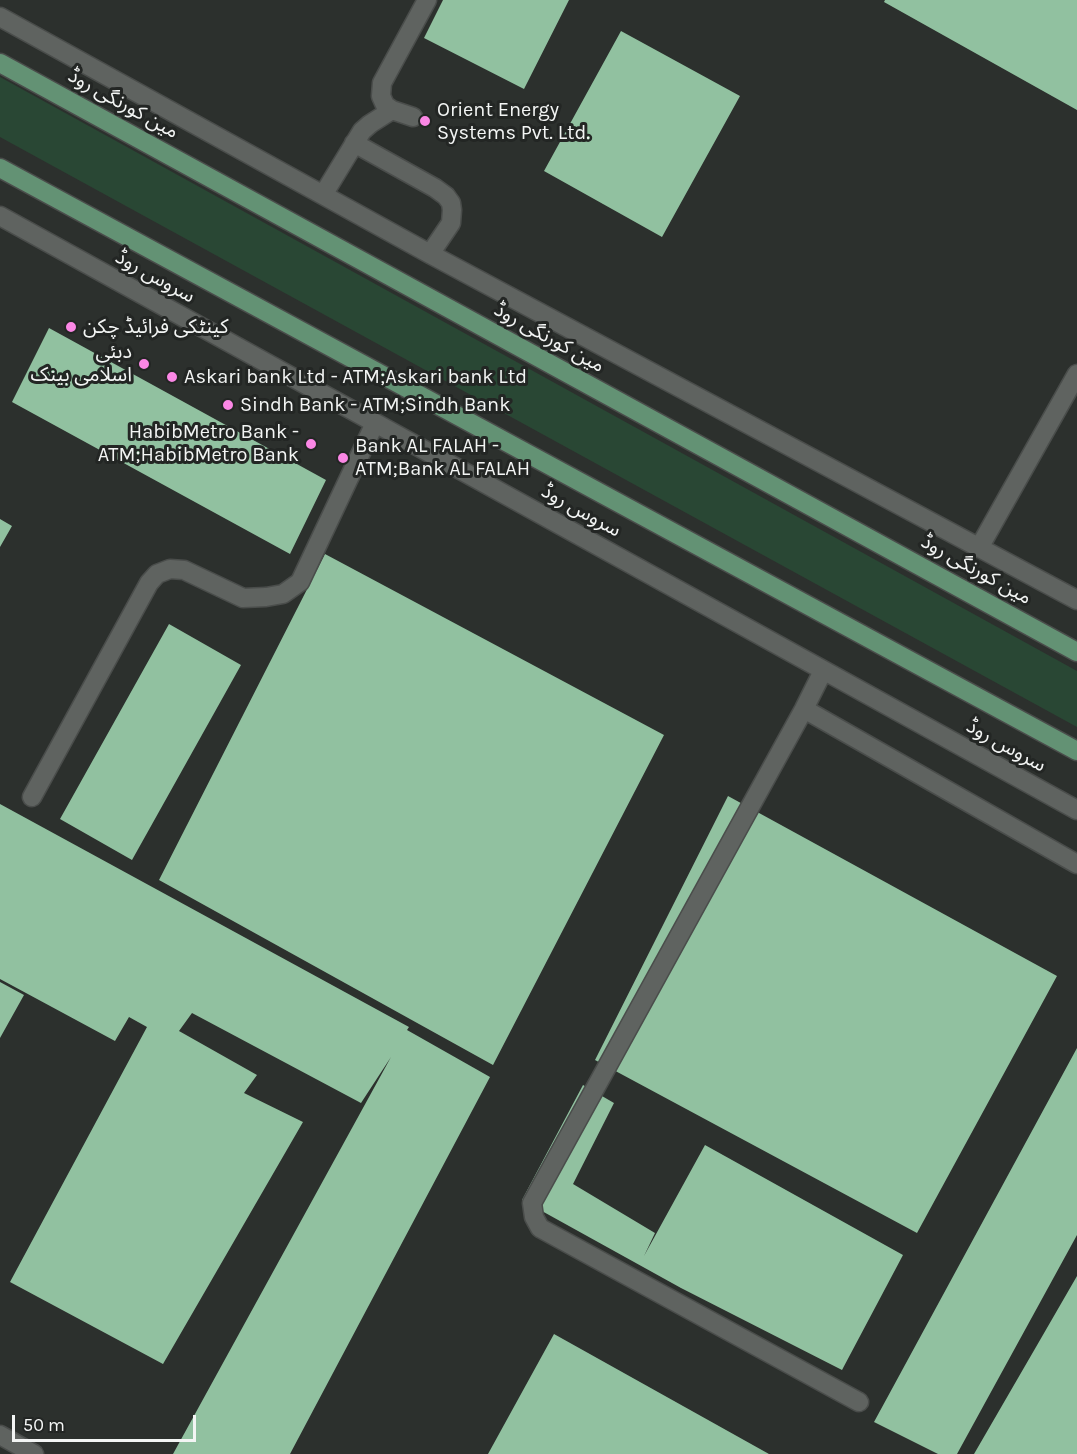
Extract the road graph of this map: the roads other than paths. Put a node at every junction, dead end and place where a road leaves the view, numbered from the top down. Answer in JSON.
{"nodes":[{"id":1,"x":427,"y":0,"type":"edge"},
{"id":2,"x":0,"y":17,"type":"edge"},
{"id":3,"x":0,"y":63,"type":"edge"},
{"id":4,"x":392,"y":110,"type":"junction"},
{"id":5,"x":413,"y":117,"type":"dead end"},
{"id":6,"x":354,"y":143,"type":"junction"},
{"id":7,"x":0,"y":168,"type":"edge"},
{"id":8,"x":322,"y":195,"type":"junction"},
{"id":9,"x":0,"y":216,"type":"edge"},
{"id":10,"x":430,"y":254,"type":"junction"},
{"id":11,"x":1077,"y":374,"type":"edge"},
{"id":12,"x":375,"y":423,"type":"junction"},
{"id":13,"x":979,"y":548,"type":"junction"},
{"id":14,"x":1077,"y":600,"type":"edge"},
{"id":15,"x":1077,"y":652,"type":"edge"},
{"id":16,"x":823,"y":671,"type":"junction"},
{"id":17,"x":804,"y":709,"type":"junction"},
{"id":18,"x":1077,"y":751,"type":"edge"},
{"id":19,"x":32,"y":796,"type":"dead end"},
{"id":20,"x":1077,"y":810,"type":"edge"},
{"id":21,"x":1077,"y":864,"type":"edge"},
{"id":22,"x":859,"y":1402,"type":"dead end"},
{"id":23,"x":0,"y":1435,"type":"edge"},
{"id":24,"x":34,"y":1454,"type":"edge"}],
"edges":[{"from":1,"to":4,"type":"street"},
{"from":2,"to":8,"type":"street"},
{"from":3,"to":15,"type":"main road","name":"مین کورنگی روڈ"},
{"from":4,"to":5,"type":"street"},
{"from":4,"to":6,"type":"street"},
{"from":6,"to":8,"type":"street"},
{"from":6,"to":10,"type":"street"},
{"from":7,"to":18,"type":"main road"},
{"from":8,"to":10,"type":"street"},
{"from":9,"to":12,"type":"street","name":"سروس روڈ"},
{"from":10,"to":13,"type":"street"},
{"from":11,"to":13,"type":"street"},
{"from":12,"to":16,"type":"street","name":"سروس روڈ"},
{"from":12,"to":19,"type":"street"},
{"from":13,"to":14,"type":"street"},
{"from":16,"to":17,"type":"street"},
{"from":16,"to":20,"type":"street","name":"سروس روڈ"},
{"from":17,"to":21,"type":"street"},
{"from":17,"to":22,"type":"street"},
{"from":23,"to":24,"type":"street"}]}
